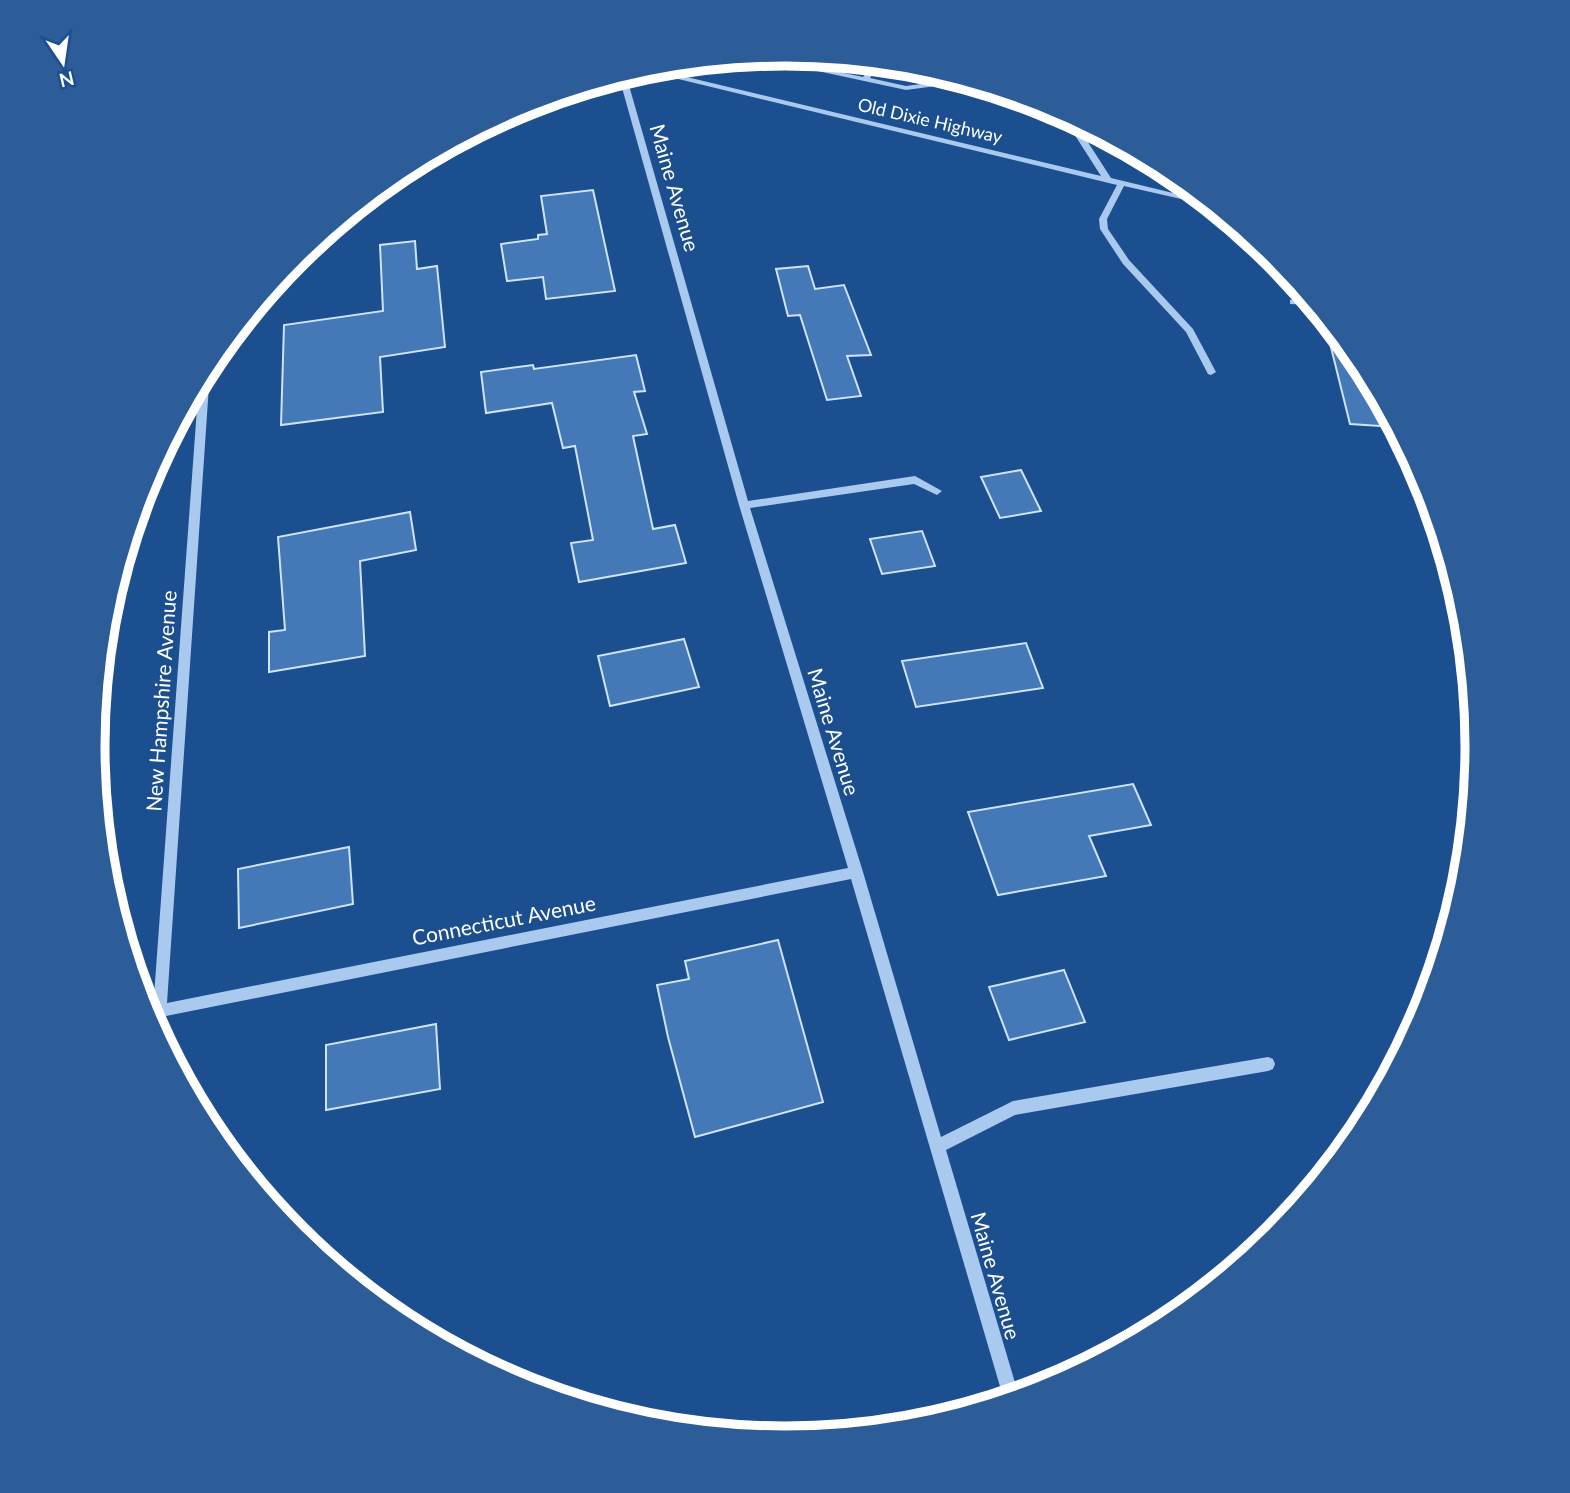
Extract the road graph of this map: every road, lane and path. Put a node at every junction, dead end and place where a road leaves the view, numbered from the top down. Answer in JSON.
{"nodes":[{"id":1,"x":802,"y":67,"type":"edge"},
{"id":2,"x":871,"y":72,"type":"edge"},
{"id":3,"x":674,"y":76,"type":"edge"},
{"id":4,"x":865,"y":80,"type":"junction"},
{"id":5,"x":935,"y":84,"type":"edge"},
{"id":6,"x":626,"y":86,"type":"edge"},
{"id":7,"x":1077,"y":133,"type":"edge"},
{"id":8,"x":1108,"y":180,"type":"junction"},
{"id":9,"x":1122,"y":183,"type":"junction"},
{"id":10,"x":1188,"y":199,"type":"edge"},
{"id":11,"x":1293,"y":302,"type":"dead end"},
{"id":12,"x":1299,"y":302,"type":"edge"},
{"id":13,"x":1211,"y":373,"type":"dead end"},
{"id":14,"x":203,"y":395,"type":"edge"},
{"id":15,"x":937,"y":491,"type":"dead end"},
{"id":16,"x":744,"y":505,"type":"junction"},
{"id":17,"x":856,"y":872,"type":"junction"},
{"id":18,"x":159,"y":1011,"type":"joint"},
{"id":19,"x":1268,"y":1064,"type":"dead end"},
{"id":20,"x":937,"y":1147,"type":"junction"},
{"id":21,"x":1008,"y":1388,"type":"edge"}],
"edges":[{"from":1,"to":4,"type":"street"},
{"from":2,"to":4,"type":"street"},
{"from":3,"to":8,"type":"street","name":"Old Dixie Highway"},
{"from":4,"to":5,"type":"street"},
{"from":6,"to":16,"type":"street","name":"Maine Avenue"},
{"from":7,"to":8,"type":"street"},
{"from":8,"to":9,"type":"street","name":"Old Dixie Highway"},
{"from":9,"to":10,"type":"street","name":"Old Dixie Highway"},
{"from":9,"to":13,"type":"street"},
{"from":11,"to":12,"type":"street"},
{"from":14,"to":18,"type":"street","name":"New Hampshire Avenue"},
{"from":15,"to":16,"type":"street"},
{"from":16,"to":17,"type":"street","name":"Maine Avenue"},
{"from":17,"to":18,"type":"street","name":"Connecticut Avenue"},
{"from":17,"to":20,"type":"street","name":"Maine Avenue"},
{"from":19,"to":20,"type":"street"},
{"from":20,"to":21,"type":"street","name":"Maine Avenue"}]}
